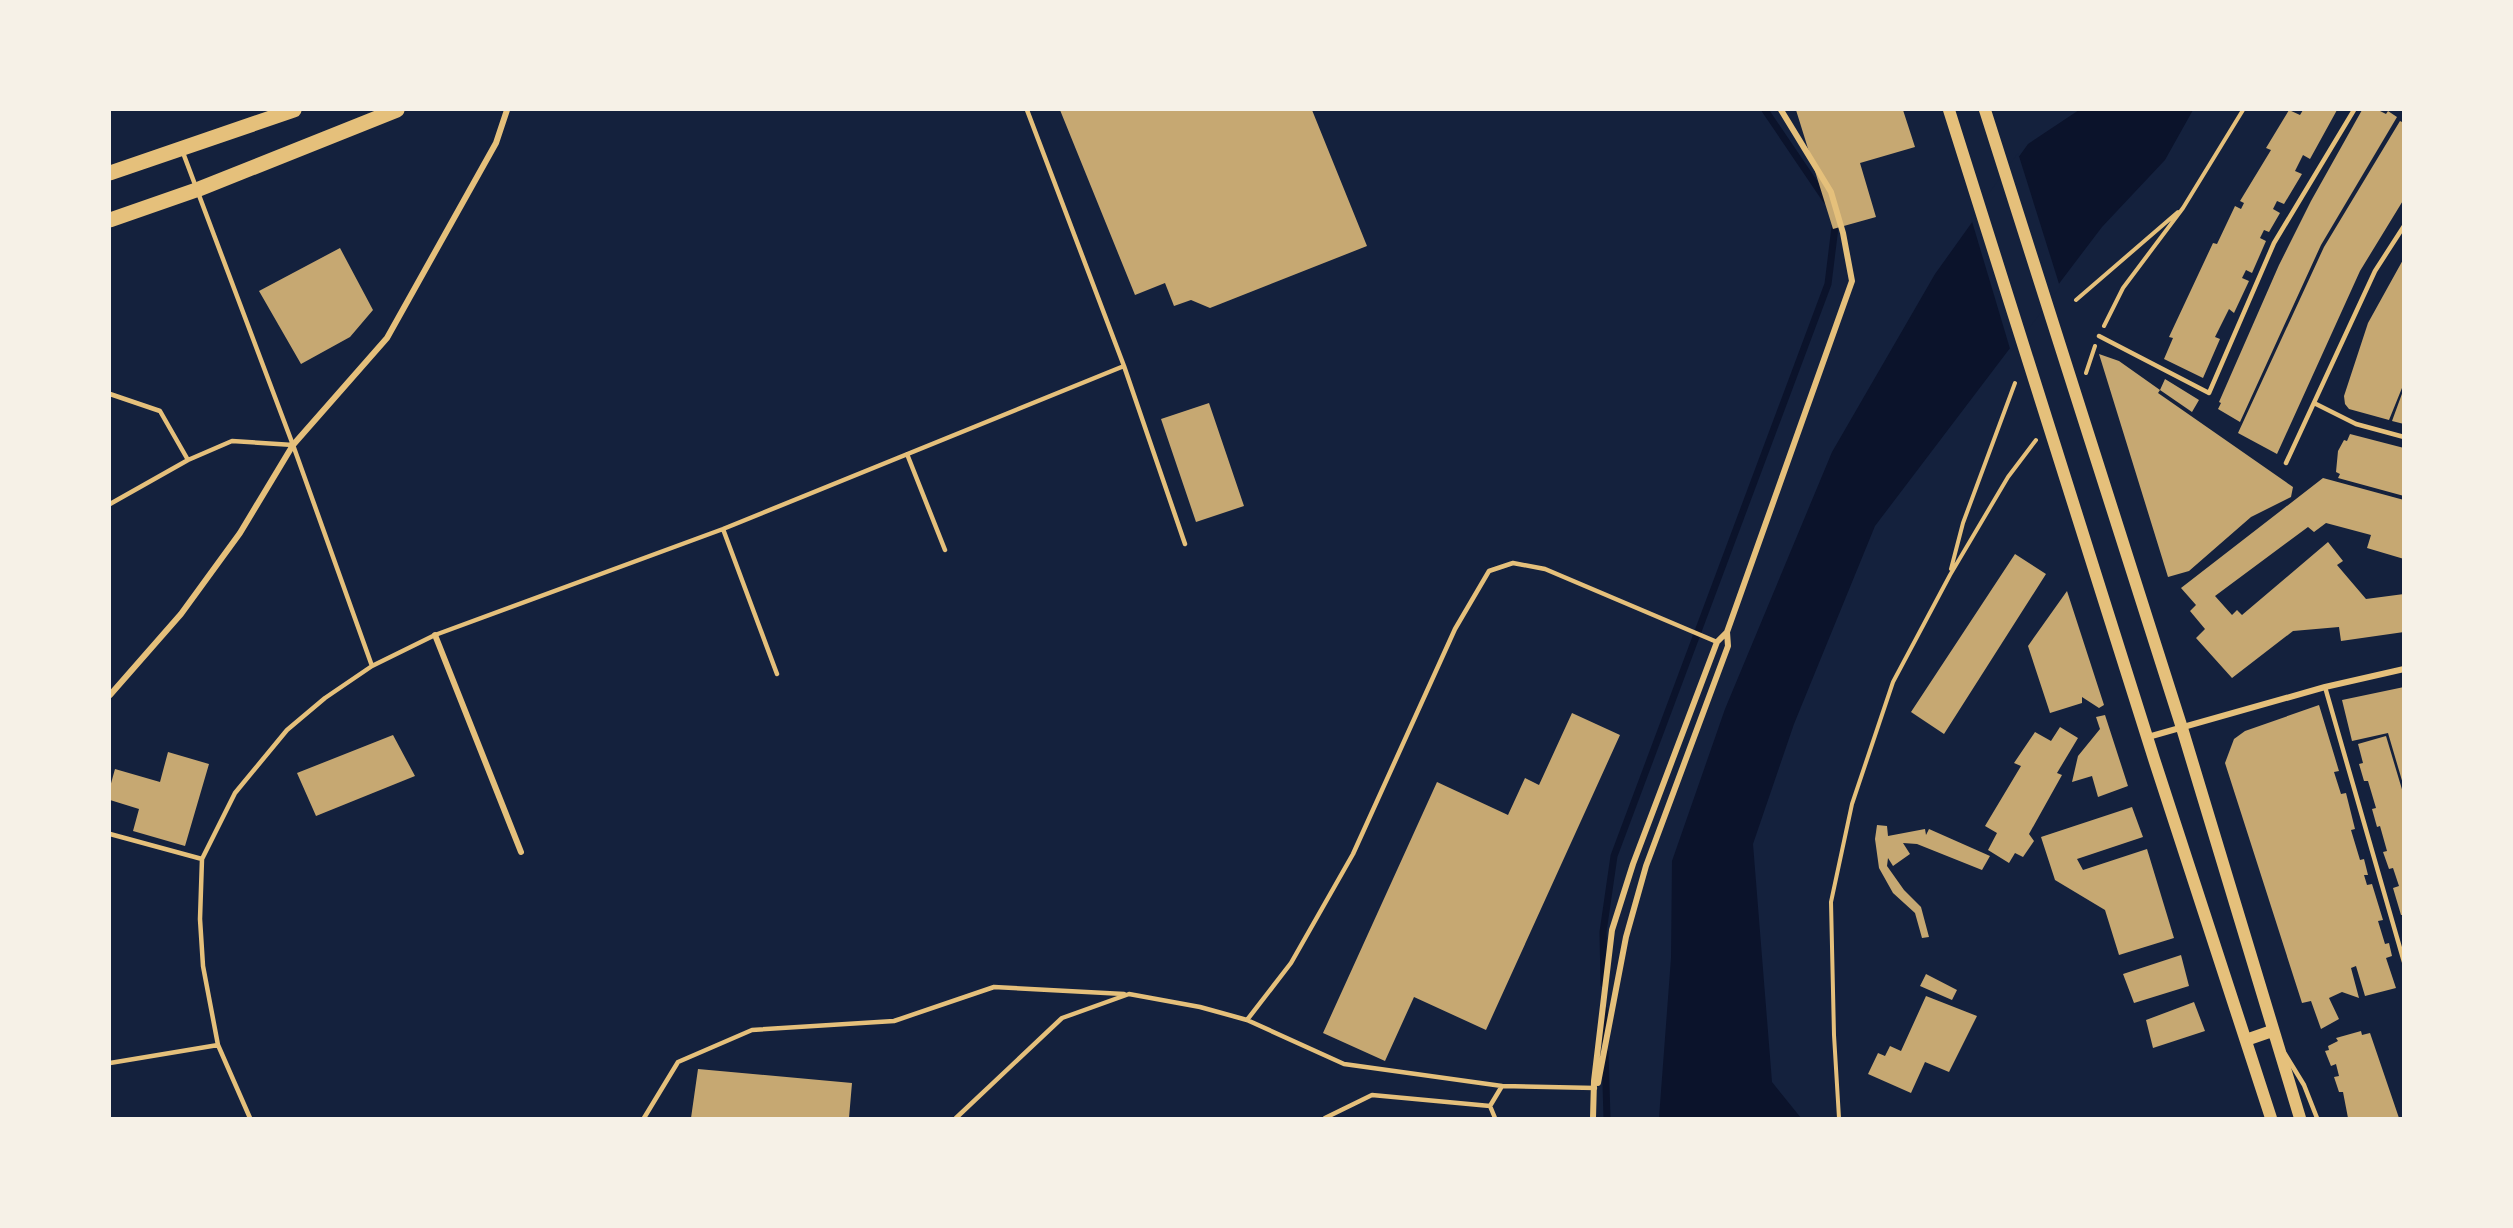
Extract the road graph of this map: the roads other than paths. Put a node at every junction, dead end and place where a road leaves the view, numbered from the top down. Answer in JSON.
{"nodes":[{"id":1,"x":294,"y":110,"type":"edge"},
{"id":2,"x":397,"y":110,"type":"edge"},
{"id":3,"x":507,"y":110,"type":"edge"},
{"id":4,"x":1028,"y":110,"type":"edge"},
{"id":5,"x":1781,"y":110,"type":"edge"},
{"id":6,"x":1949,"y":110,"type":"edge"},
{"id":7,"x":1984,"y":110,"type":"edge"},
{"id":8,"x":2354,"y":110,"type":"edge"},
{"id":9,"x":182,"y":149,"type":"junction"},
{"id":10,"x":110,"y":173,"type":"edge"},
{"id":11,"x":199,"y":189,"type":"junction"},
{"id":12,"x":110,"y":220,"type":"edge"},
{"id":13,"x":2403,"y":226,"type":"edge"},
{"id":14,"x":2099,"y":336,"type":"road end"},
{"id":15,"x":1124,"y":366,"type":"junction"},
{"id":16,"x":110,"y":394,"type":"edge"},
{"id":17,"x":2314,"y":403,"type":"junction"},
{"id":18,"x":2403,"y":437,"type":"edge"},
{"id":19,"x":293,"y":445,"type":"junction"},
{"id":20,"x":907,"y":454,"type":"junction"},
{"id":21,"x":188,"y":460,"type":"junction"},
{"id":22,"x":2286,"y":463,"type":"dead end"},
{"id":23,"x":110,"y":504,"type":"edge"},
{"id":24,"x":723,"y":529,"type":"junction"},
{"id":25,"x":1185,"y":544,"type":"dead end"},
{"id":26,"x":945,"y":550,"type":"dead end"},
{"id":27,"x":1727,"y":632,"type":"junction"},
{"id":28,"x":435,"y":635,"type":"junction"},
{"id":29,"x":1717,"y":642,"type":"junction"},
{"id":30,"x":372,"y":666,"type":"junction"},
{"id":31,"x":2403,"y":669,"type":"edge"},
{"id":32,"x":777,"y":674,"type":"dead end"},
{"id":33,"x":2325,"y":687,"type":"junction"},
{"id":34,"x":110,"y":695,"type":"edge"},
{"id":35,"x":2181,"y":728,"type":"junction"},
{"id":36,"x":2147,"y":737,"type":"junction"},
{"id":37,"x":110,"y":834,"type":"edge"},
{"id":38,"x":521,"y":852,"type":"dead end"},
{"id":39,"x":202,"y":859,"type":"junction"},
{"id":40,"x":2403,"y":962,"type":"edge"},
{"id":41,"x":1129,"y":994,"type":"junction"},
{"id":42,"x":1247,"y":1020,"type":"junction"},
{"id":43,"x":2272,"y":1031,"type":"junction"},
{"id":44,"x":2246,"y":1040,"type":"junction"},
{"id":45,"x":218,"y":1045,"type":"junction"},
{"id":46,"x":110,"y":1063,"type":"edge"},
{"id":47,"x":1502,"y":1086,"type":"junction"},
{"id":48,"x":1595,"y":1088,"type":"junction"},
{"id":49,"x":1490,"y":1106,"type":"junction"},
{"id":50,"x":250,"y":1119,"type":"edge"},
{"id":51,"x":644,"y":1119,"type":"edge"},
{"id":52,"x":956,"y":1119,"type":"edge"},
{"id":53,"x":1325,"y":1119,"type":"edge"},
{"id":54,"x":1495,"y":1119,"type":"edge"},
{"id":55,"x":1593,"y":1119,"type":"edge"},
{"id":56,"x":2271,"y":1119,"type":"edge"},
{"id":57,"x":2300,"y":1119,"type":"edge"},
{"id":58,"x":2317,"y":1119,"type":"edge"}],
"edges":[{"from":1,"to":9,"type":"main road"},
{"from":2,"to":11,"type":"main road"},
{"from":3,"to":19,"type":"street"},
{"from":4,"to":15,"type":"lane"},
{"from":5,"to":27,"type":"street"},
{"from":6,"to":36,"type":"main road"},
{"from":7,"to":35,"type":"main road"},
{"from":8,"to":14,"type":"lane"},
{"from":9,"to":10,"type":"main road"},
{"from":9,"to":11,"type":"lane"},
{"from":11,"to":12,"type":"main road"},
{"from":11,"to":19,"type":"lane"},
{"from":13,"to":17,"type":"lane"},
{"from":15,"to":20,"type":"lane"},
{"from":15,"to":25,"type":"lane"},
{"from":16,"to":21,"type":"lane"},
{"from":17,"to":18,"type":"lane"},
{"from":17,"to":22,"type":"lane"},
{"from":19,"to":21,"type":"lane"},
{"from":19,"to":30,"type":"lane"},
{"from":19,"to":34,"type":"street"},
{"from":20,"to":24,"type":"lane"},
{"from":20,"to":26,"type":"lane"},
{"from":21,"to":23,"type":"lane"},
{"from":24,"to":28,"type":"lane"},
{"from":24,"to":32,"type":"lane"},
{"from":27,"to":29,"type":"street"},
{"from":27,"to":48,"type":"street"},
{"from":28,"to":30,"type":"lane"},
{"from":28,"to":38,"type":"street"},
{"from":29,"to":42,"type":"lane"},
{"from":29,"to":48,"type":"street"},
{"from":30,"to":39,"type":"lane"},
{"from":31,"to":33,"type":"street"},
{"from":33,"to":35,"type":"street"},
{"from":33,"to":40,"type":"lane"},
{"from":35,"to":36,"type":"street"},
{"from":35,"to":43,"type":"main road"},
{"from":36,"to":44,"type":"main road"},
{"from":37,"to":39,"type":"lane"},
{"from":39,"to":45,"type":"lane"},
{"from":41,"to":42,"type":"lane"},
{"from":41,"to":51,"type":"lane"},
{"from":41,"to":52,"type":"lane"},
{"from":42,"to":47,"type":"lane"},
{"from":43,"to":44,"type":"main road"},
{"from":43,"to":57,"type":"main road"},
{"from":43,"to":58,"type":"lane"},
{"from":44,"to":56,"type":"main road"},
{"from":45,"to":46,"type":"lane"},
{"from":45,"to":50,"type":"lane"},
{"from":47,"to":48,"type":"lane"},
{"from":47,"to":49,"type":"lane"},
{"from":48,"to":55,"type":"street"},
{"from":49,"to":53,"type":"lane"},
{"from":49,"to":54,"type":"lane"}]}
